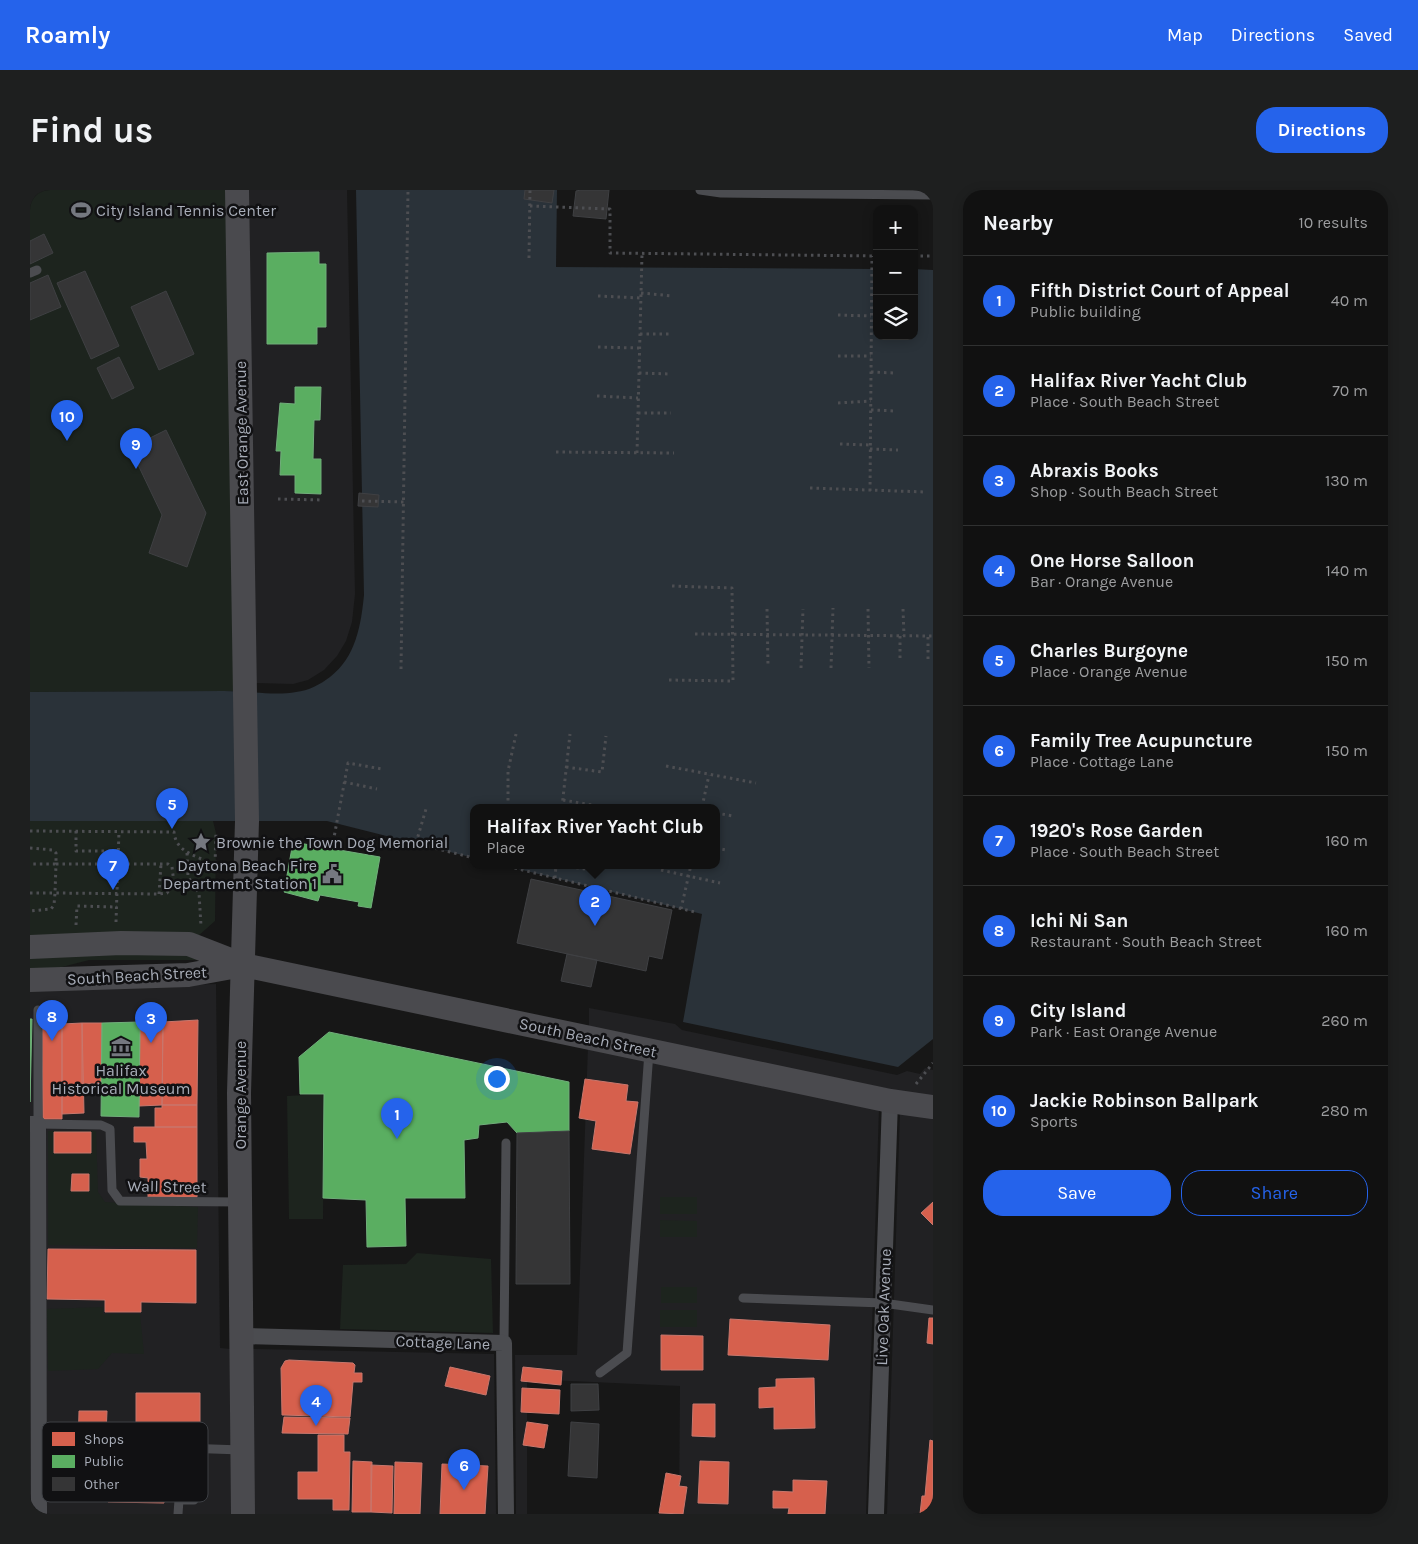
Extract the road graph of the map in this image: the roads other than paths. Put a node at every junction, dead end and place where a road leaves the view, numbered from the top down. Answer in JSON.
{"nodes":[{"id":1,"x":238,"y":190,"type":"edge"},
{"id":2,"x":700,"y":190,"type":"edge"},
{"id":3,"x":933,"y":195,"type":"edge"},
{"id":4,"x":246,"y":676,"type":"joint"},
{"id":5,"x":30,"y":947,"type":"edge"},
{"id":6,"x":243,"y":965,"type":"junction"},
{"id":7,"x":30,"y":980,"type":"edge"},
{"id":8,"x":38,"y":1010,"type":"dead end"},
{"id":9,"x":650,"y":1050,"type":"junction"},
{"id":10,"x":890,"y":1101,"type":"junction"},
{"id":11,"x":933,"y":1107,"type":"edge"},
{"id":12,"x":34,"y":1124,"type":"edge"},
{"id":13,"x":506,"y":1143,"type":"dead end"},
{"id":14,"x":240,"y":1202,"type":"junction"},
{"id":15,"x":743,"y":1298,"type":"dead end"},
{"id":16,"x":883,"y":1303,"type":"junction"},
{"id":17,"x":933,"y":1310,"type":"edge"},
{"id":18,"x":242,"y":1336,"type":"junction"},
{"id":19,"x":504,"y":1343,"type":"junction"},
{"id":20,"x":600,"y":1373,"type":"dead end"},
{"id":21,"x":208,"y":1449,"type":"edge"},
{"id":22,"x":242,"y":1450,"type":"junction"},
{"id":23,"x":39,"y":1514,"type":"edge"},
{"id":24,"x":243,"y":1514,"type":"edge"},
{"id":25,"x":506,"y":1514,"type":"edge"},
{"id":26,"x":876,"y":1514,"type":"edge"}],
"edges":[{"from":1,"to":4,"type":"street","name":"East Orange Avenue"},
{"from":2,"to":3,"type":"lane"},
{"from":4,"to":6,"type":"street","name":"Orange Avenue"},
{"from":5,"to":6,"type":"street","name":"South Beach Street"},
{"from":6,"to":7,"type":"street","name":"South Beach Street"},
{"from":6,"to":9,"type":"street","name":"South Beach Street"},
{"from":6,"to":14,"type":"street","name":"Orange Avenue"},
{"from":8,"to":12,"type":"lane"},
{"from":9,"to":10,"type":"street","name":"South Beach Street"},
{"from":9,"to":20,"type":"lane"},
{"from":10,"to":11,"type":"street","name":"South Beach Street"},
{"from":10,"to":16,"type":"street","name":"Live Oak Avenue"},
{"from":12,"to":14,"type":"lane","name":"Wall Street"},
{"from":12,"to":23,"type":"street"},
{"from":13,"to":19,"type":"lane"},
{"from":14,"to":18,"type":"street","name":"Orange Avenue"},
{"from":15,"to":16,"type":"lane"},
{"from":16,"to":17,"type":"lane"},
{"from":16,"to":26,"type":"street","name":"Live Oak Avenue"},
{"from":18,"to":19,"type":"street","name":"Cottage Lane"},
{"from":18,"to":22,"type":"street","name":"Orange Avenue"},
{"from":19,"to":25,"type":"street","name":"Cottage Lane"},
{"from":21,"to":22,"type":"lane"},
{"from":22,"to":24,"type":"street","name":"Orange Avenue"}]}
